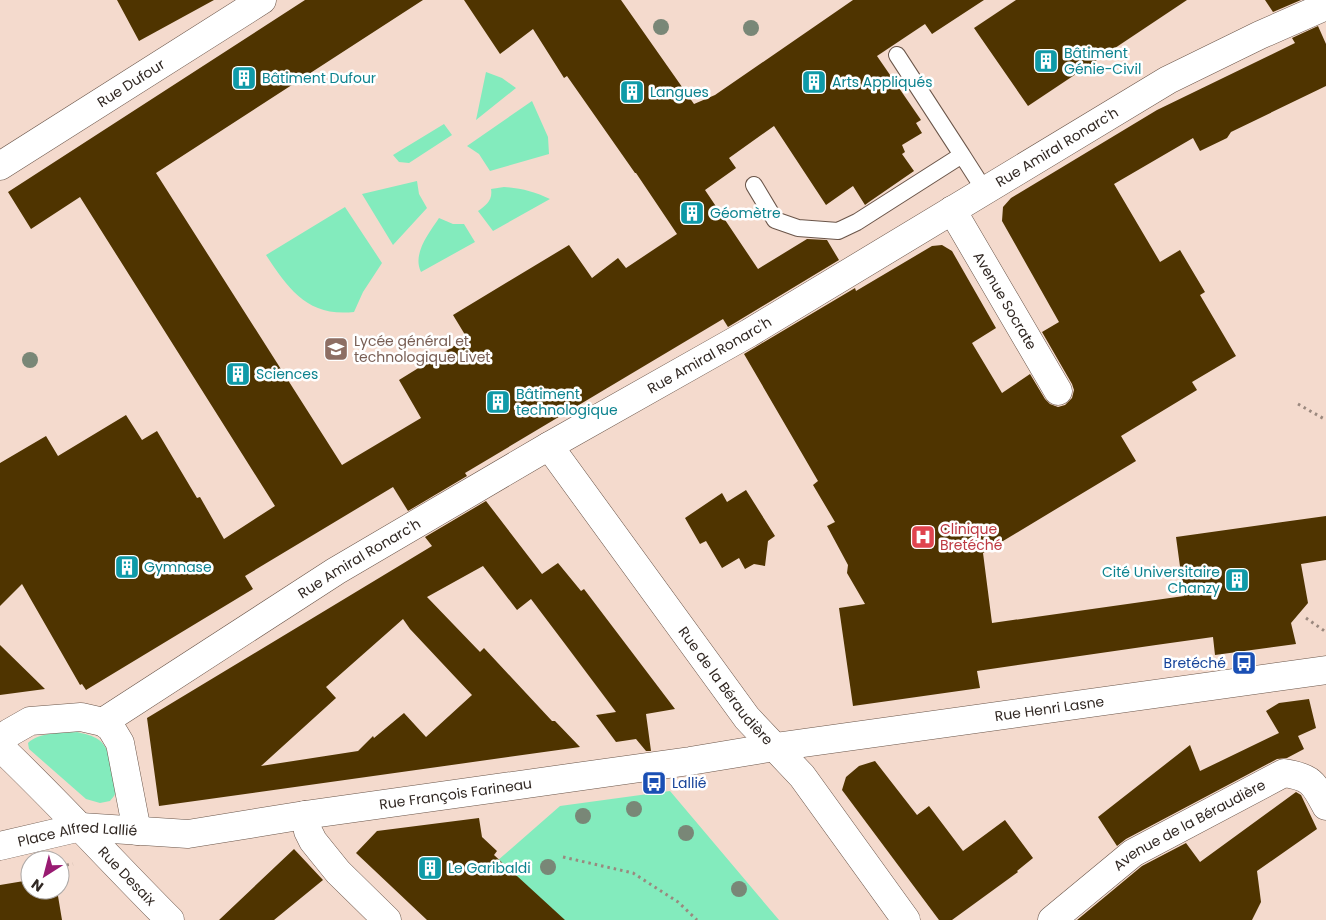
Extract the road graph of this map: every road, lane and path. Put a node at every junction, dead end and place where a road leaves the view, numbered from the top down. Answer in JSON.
{"nodes":[{"id":1,"x":262,"y":0,"type":"edge"},
{"id":2,"x":1326,"y":6,"type":"edge"},
{"id":3,"x":897,"y":56,"type":"dead end"},
{"id":4,"x":962,"y":155,"type":"junction"},
{"id":5,"x":0,"y":166,"type":"edge"},
{"id":6,"x":754,"y":185,"type":"dead end"},
{"id":7,"x":985,"y":191,"type":"junction"},
{"id":8,"x":952,"y":210,"type":"junction"},
{"id":9,"x":1058,"y":391,"type":"dead end"},
{"id":10,"x":1298,"y":404,"type":"dead end"},
{"id":11,"x":1326,"y":420,"type":"edge"},
{"id":12,"x":548,"y":446,"type":"junction"},
{"id":13,"x":1306,"y":618,"type":"dead end"},
{"id":14,"x":1326,"y":632,"type":"edge"},
{"id":15,"x":1326,"y":670,"type":"edge"},
{"id":16,"x":103,"y":722,"type":"junction"},
{"id":17,"x":0,"y":746,"type":"edge"},
{"id":18,"x":774,"y":747,"type":"junction"},
{"id":19,"x":1326,"y":806,"type":"edge"},
{"id":20,"x":306,"y":815,"type":"junction"},
{"id":21,"x":81,"y":827,"type":"junction"},
{"id":22,"x":137,"y":831,"type":"junction"},
{"id":23,"x":0,"y":846,"type":"edge"},
{"id":24,"x":564,"y":857,"type":"dead end"},
{"id":25,"x":70,"y":864,"type":"edge"},
{"id":26,"x":73,"y":864,"type":"dead end"},
{"id":27,"x":170,"y":920,"type":"edge"},
{"id":28,"x":387,"y":920,"type":"edge"},
{"id":29,"x":696,"y":920,"type":"edge"},
{"id":30,"x":906,"y":920,"type":"edge"},
{"id":31,"x":1052,"y":920,"type":"edge"}],
"edges":[{"from":1,"to":5,"type":"street","name":"Rue Dufour"},
{"from":2,"to":7,"type":"street","name":"Rue Amiral Ronarc'h"},
{"from":3,"to":4,"type":"lane"},
{"from":4,"to":6,"type":"lane"},
{"from":4,"to":7,"type":"lane"},
{"from":7,"to":8,"type":"street","name":"Rue Amiral Ronarc'h"},
{"from":8,"to":9,"type":"street","name":"Avenue Socrate"},
{"from":8,"to":12,"type":"street","name":"Rue Amiral Ronarc'h"},
{"from":10,"to":11,"type":"path"},
{"from":12,"to":16,"type":"street","name":"Rue Amiral Ronarc'h"},
{"from":12,"to":18,"type":"street","name":"Rue de la Béraudière"},
{"from":13,"to":14,"type":"path"},
{"from":15,"to":18,"type":"street","name":"Rue Henri Lasne"},
{"from":16,"to":17,"type":"street"},
{"from":16,"to":22,"type":"street","name":"Place Alfred Lallié"},
{"from":17,"to":21,"type":"street","name":"Rue Desaix"},
{"from":18,"to":20,"type":"street","name":"Rue François Farineau"},
{"from":18,"to":30,"type":"street","name":"Rue de la Béraudière"},
{"from":19,"to":31,"type":"street","name":"Avenue de la Béraudière"},
{"from":20,"to":22,"type":"street","name":"Rue François Farineau"},
{"from":20,"to":28,"type":"street"},
{"from":21,"to":22,"type":"street","name":"Place Alfred Lallié"},
{"from":21,"to":23,"type":"street","name":"Place Alfred Lallié"},
{"from":21,"to":27,"type":"street","name":"Rue Desaix"},
{"from":24,"to":29,"type":"path"},
{"from":25,"to":26,"type":"path"}]}
